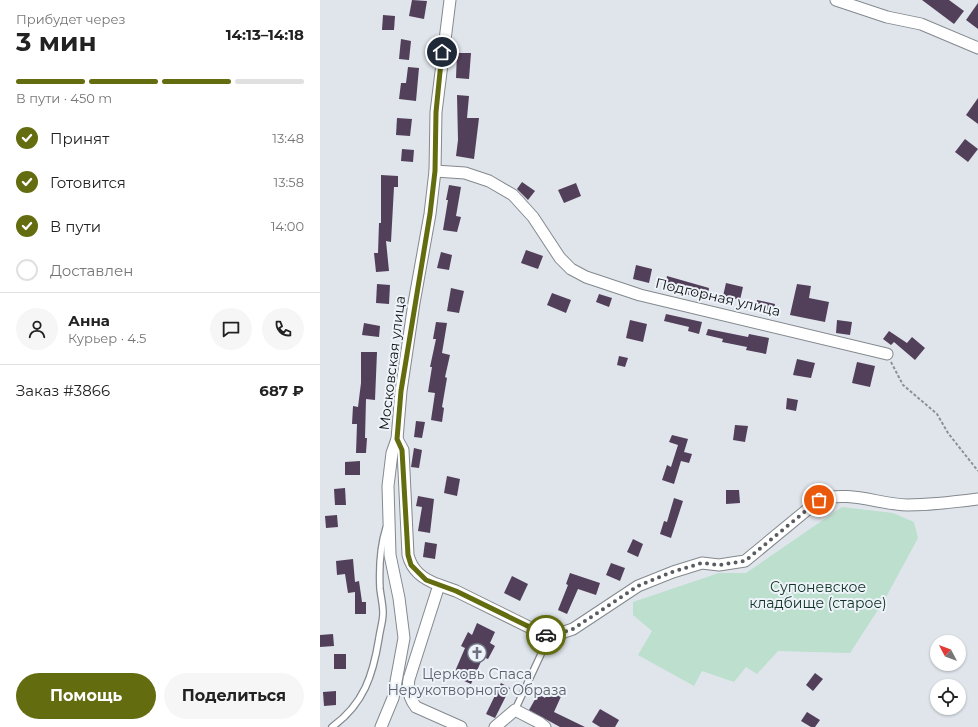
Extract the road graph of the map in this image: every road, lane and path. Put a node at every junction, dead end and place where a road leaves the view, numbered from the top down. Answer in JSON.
{"nodes":[{"id":1,"x":450,"y":0,"type":"edge"},
{"id":2,"x":836,"y":0,"type":"edge"},
{"id":3,"x":978,"y":48,"type":"edge"},
{"id":4,"x":435,"y":171,"type":"junction"},
{"id":5,"x":887,"y":354,"type":"joint"},
{"id":6,"x":397,"y":439,"type":"junction"},
{"id":7,"x":978,"y":471,"type":"edge"},
{"id":8,"x":978,"y":499,"type":"edge"},
{"id":9,"x":389,"y":516,"type":"junction"},
{"id":10,"x":439,"y":585,"type":"junction"},
{"id":11,"x":549,"y":637,"type":"junction"},
{"id":12,"x":515,"y":710,"type":"junction"},
{"id":13,"x":332,"y":727,"type":"edge"},
{"id":14,"x":381,"y":727,"type":"edge"},
{"id":15,"x":461,"y":727,"type":"edge"},
{"id":16,"x":495,"y":727,"type":"edge"},
{"id":17,"x":544,"y":727,"type":"edge"}],
"edges":[{"from":1,"to":4,"type":"street","name":"Московская улица"},
{"from":2,"to":3,"type":"street"},
{"from":4,"to":5,"type":"street","name":"Подгорная улица"},
{"from":4,"to":6,"type":"street","name":"Московская улица"},
{"from":5,"to":7,"type":"path"},
{"from":6,"to":9,"type":"street","name":"Московская улица"},
{"from":6,"to":10,"type":"street"},
{"from":8,"to":11,"type":"street"},
{"from":9,"to":13,"type":"lane"},
{"from":9,"to":14,"type":"street","name":"Московская улица"},
{"from":10,"to":11,"type":"street"},
{"from":10,"to":15,"type":"street"},
{"from":11,"to":12,"type":"lane"},
{"from":12,"to":16,"type":"street"},
{"from":12,"to":17,"type":"street"}]}
